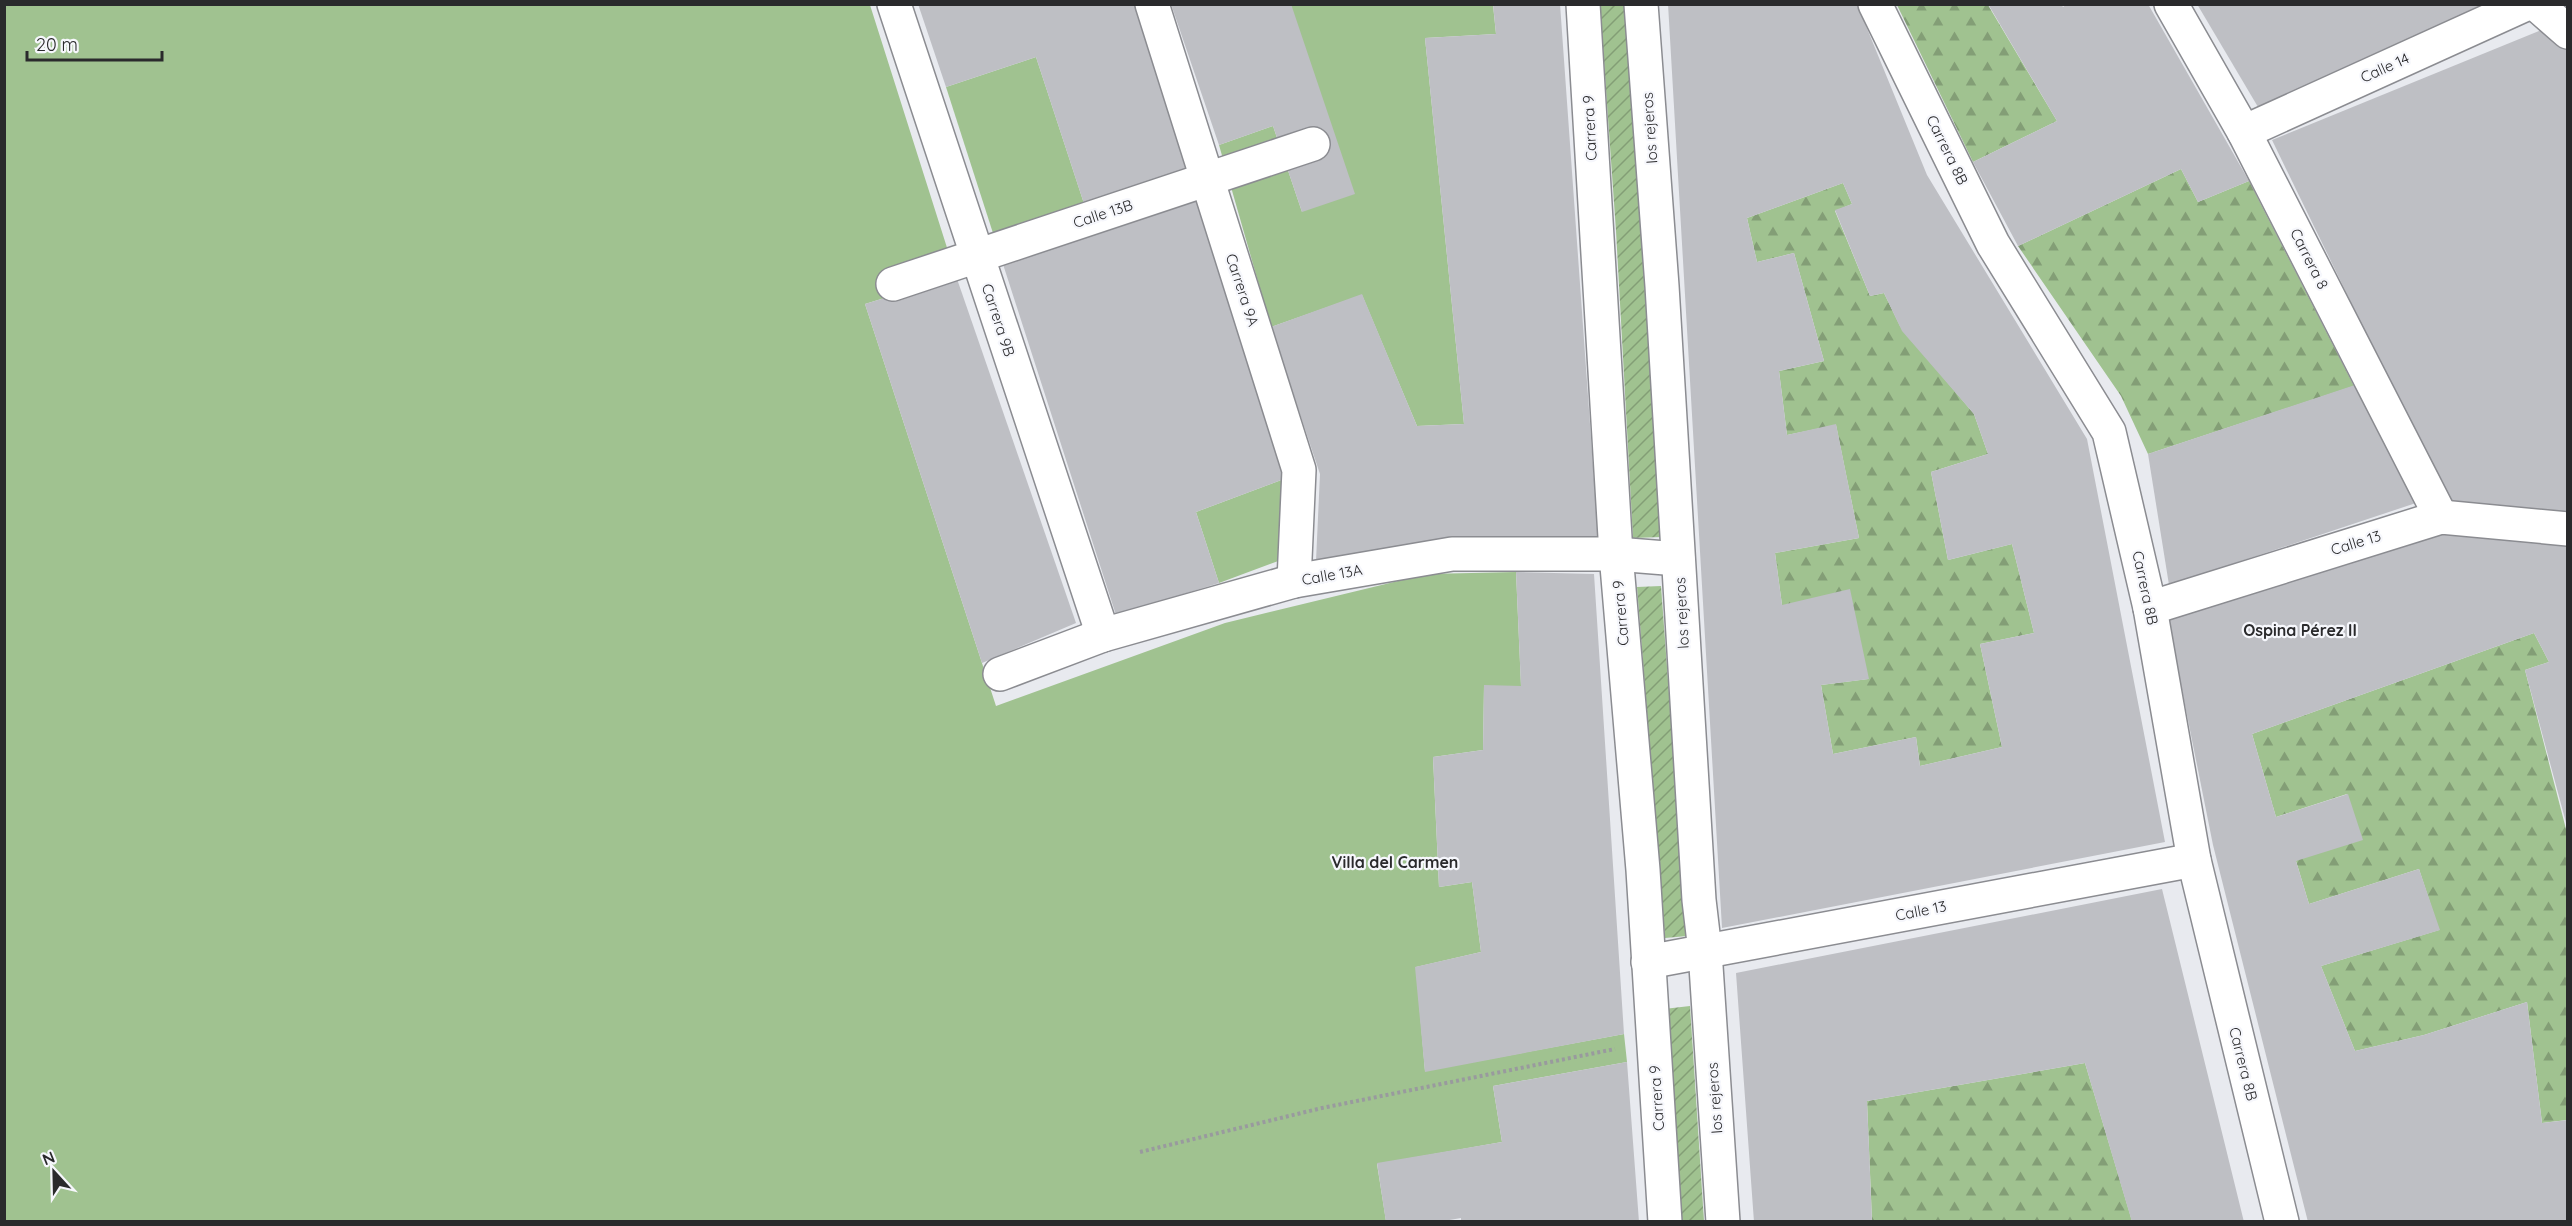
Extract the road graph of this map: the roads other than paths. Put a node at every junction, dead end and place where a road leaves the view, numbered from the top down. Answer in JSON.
{"nodes":[{"id":1,"x":894,"y":4,"type":"edge"},
{"id":2,"x":1152,"y":4,"type":"edge"},
{"id":3,"x":1583,"y":4,"type":"edge"},
{"id":4,"x":1641,"y":4,"type":"edge"},
{"id":5,"x":1875,"y":4,"type":"edge"},
{"id":6,"x":2171,"y":4,"type":"edge"},
{"id":7,"x":2526,"y":4,"type":"edge"},
{"id":8,"x":2536,"y":4,"type":"edge"},
{"id":9,"x":2568,"y":32,"type":"edge"},
{"id":10,"x":2244,"y":132,"type":"junction"},
{"id":11,"x":1313,"y":144,"type":"dead end"},
{"id":12,"x":1207,"y":181,"type":"junction"},
{"id":13,"x":977,"y":255,"type":"junction"},
{"id":14,"x":893,"y":284,"type":"dead end"},
{"id":15,"x":2441,"y":517,"type":"junction"},
{"id":16,"x":2568,"y":529,"type":"edge"},
{"id":17,"x":1616,"y":554,"type":"junction"},
{"id":18,"x":1678,"y":559,"type":"junction"},
{"id":19,"x":1294,"y":581,"type":"junction"},
{"id":20,"x":2150,"y":608,"type":"junction"},
{"id":21,"x":1103,"y":635,"type":"junction"},
{"id":22,"x":1000,"y":674,"type":"dead end"},
{"id":23,"x":2194,"y":860,"type":"junction"},
{"id":24,"x":1705,"y":951,"type":"junction"},
{"id":25,"x":1648,"y":962,"type":"junction"},
{"id":26,"x":1665,"y":1221,"type":"edge"},
{"id":27,"x":1723,"y":1221,"type":"edge"},
{"id":28,"x":2282,"y":1221,"type":"edge"}],
"edges":[{"from":1,"to":13,"type":"street","name":"Carrera 9B"},
{"from":2,"to":12,"type":"street","name":"Carrera 9A"},
{"from":3,"to":17,"type":"street","name":"Carrera 9"},
{"from":4,"to":18,"type":"street","name":"los rejeros"},
{"from":5,"to":20,"type":"street","name":"Carrera 8B"},
{"from":6,"to":10,"type":"street","name":"Carrera 8"},
{"from":7,"to":10,"type":"street","name":"Calle 14"},
{"from":8,"to":9,"type":"street"},
{"from":10,"to":15,"type":"street","name":"Carrera 8"},
{"from":11,"to":12,"type":"street","name":"Calle 13B"},
{"from":12,"to":13,"type":"street","name":"Calle 13B"},
{"from":12,"to":19,"type":"street","name":"Carrera 9A"},
{"from":13,"to":14,"type":"street","name":"Calle 13B"},
{"from":13,"to":21,"type":"street","name":"Carrera 9B"},
{"from":15,"to":16,"type":"street","name":"Calle 13"},
{"from":15,"to":20,"type":"street","name":"Calle 13"},
{"from":17,"to":18,"type":"street","name":"Calle 13A"},
{"from":17,"to":19,"type":"street","name":"Calle 13A"},
{"from":17,"to":25,"type":"street","name":"Carrera 9"},
{"from":18,"to":24,"type":"street","name":"los rejeros"},
{"from":19,"to":21,"type":"street","name":"Calle 13A"},
{"from":20,"to":23,"type":"street","name":"Carrera 8B"},
{"from":21,"to":22,"type":"street","name":"Calle 13A"},
{"from":23,"to":24,"type":"street","name":"Calle 13"},
{"from":23,"to":28,"type":"street","name":"Carrera 8B"},
{"from":24,"to":25,"type":"street","name":"Calle 13"},
{"from":24,"to":27,"type":"street","name":"los rejeros"},
{"from":25,"to":26,"type":"street","name":"Carrera 9"}]}
